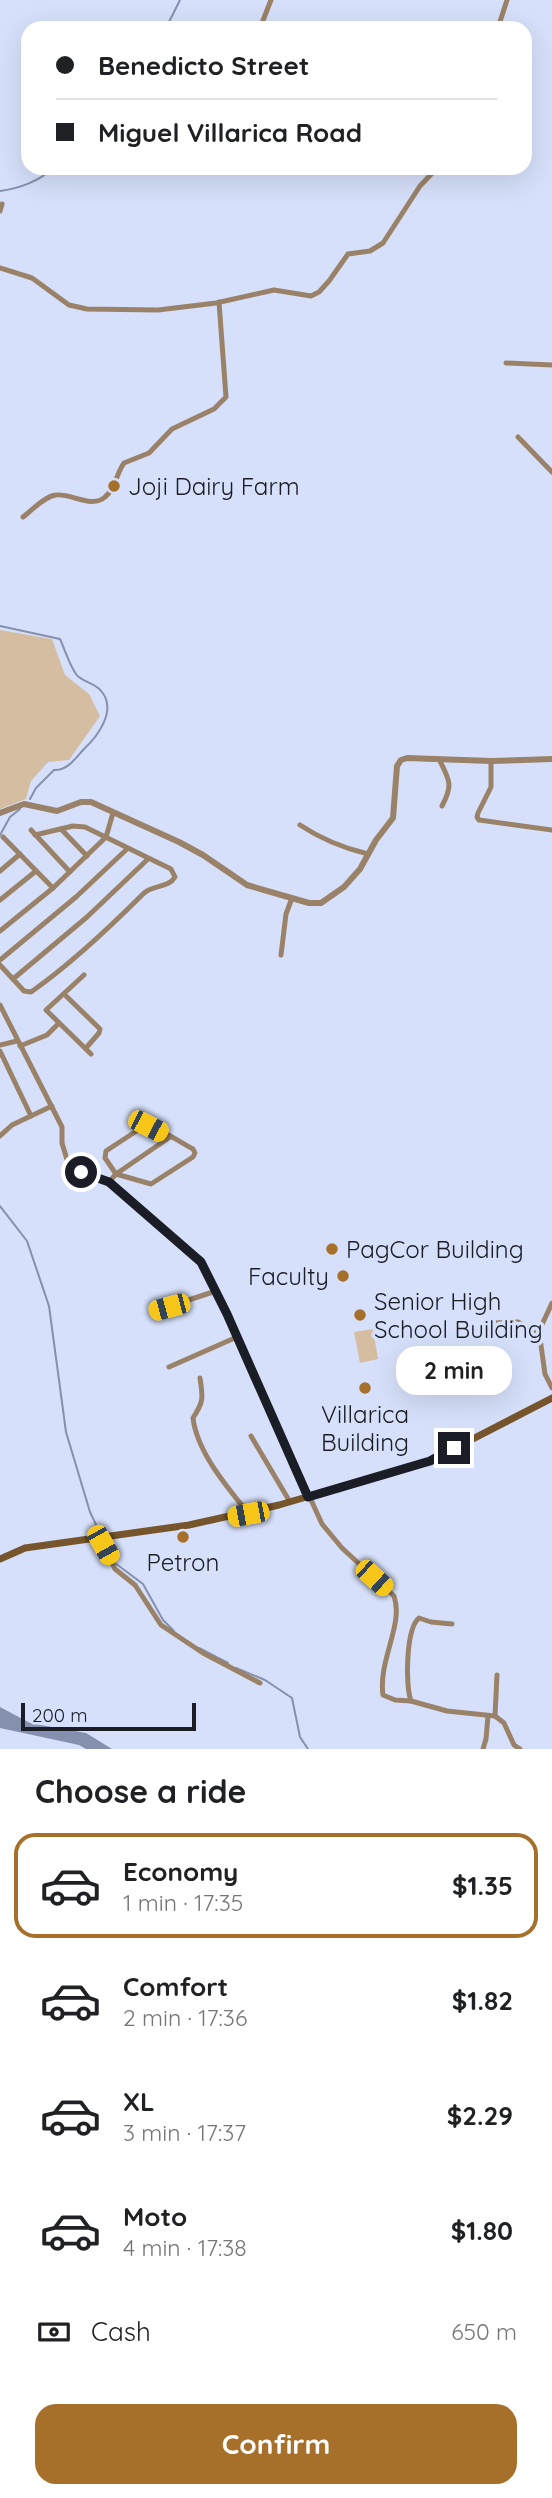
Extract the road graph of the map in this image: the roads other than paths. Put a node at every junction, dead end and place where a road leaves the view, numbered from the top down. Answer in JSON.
{"nodes":[{"id":1,"x":271,"y":0,"type":"edge"},
{"id":2,"x":507,"y":0,"type":"edge"},
{"id":3,"x":263,"y":21,"type":"edge"},
{"id":4,"x":500,"y":21,"type":"edge"},
{"id":5,"x":428,"y":175,"type":"edge"},
{"id":6,"x":0,"y":268,"type":"edge"},
{"id":7,"x":219,"y":302,"type":"junction"},
{"id":8,"x":506,"y":363,"type":"dead end"},
{"id":9,"x":552,"y":365,"type":"edge"},
{"id":10,"x":518,"y":437,"type":"dead end"},
{"id":11,"x":552,"y":472,"type":"edge"},
{"id":12,"x":23,"y":517,"type":"dead end"},
{"id":13,"x":552,"y":759,"type":"edge"},
{"id":14,"x":440,"y":761,"type":"junction"},
{"id":15,"x":491,"y":761,"type":"junction"},
{"id":16,"x":442,"y":806,"type":"dead end"},
{"id":17,"x":0,"y":813,"type":"edge"},
{"id":18,"x":113,"y":813,"type":"junction"},
{"id":19,"x":300,"y":825,"type":"dead end"},
{"id":20,"x":61,"y":829,"type":"junction"},
{"id":21,"x":552,"y":830,"type":"edge"},
{"id":22,"x":3,"y":837,"type":"dead end"},
{"id":23,"x":106,"y":837,"type":"junction"},
{"id":24,"x":127,"y":849,"type":"junction"},
{"id":25,"x":368,"y":854,"type":"junction"},
{"id":26,"x":20,"y":855,"type":"junction"},
{"id":27,"x":87,"y":856,"type":"junction"},
{"id":28,"x":148,"y":859,"type":"junction"},
{"id":29,"x":0,"y":871,"type":"edge"},
{"id":30,"x":36,"y":871,"type":"junction"},
{"id":31,"x":70,"y":872,"type":"junction"},
{"id":32,"x":52,"y":888,"type":"junction"},
{"id":33,"x":292,"y":898,"type":"junction"},
{"id":34,"x":0,"y":900,"type":"edge"},
{"id":35,"x":0,"y":931,"type":"edge"},
{"id":36,"x":281,"y":955,"type":"dead end"},
{"id":37,"x":0,"y":962,"type":"edge"},
{"id":38,"x":85,"y":975,"type":"dead end"},
{"id":39,"x":13,"y":979,"type":"junction"},
{"id":40,"x":64,"y":994,"type":"junction"},
{"id":41,"x":0,"y":1005,"type":"edge"},
{"id":42,"x":59,"y":1023,"type":"junction"},
{"id":43,"x":19,"y":1043,"type":"junction"},
{"id":44,"x":0,"y":1045,"type":"edge"},
{"id":45,"x":86,"y":1048,"type":"junction"},
{"id":46,"x":0,"y":1051,"type":"edge"},
{"id":47,"x":91,"y":1054,"type":"dead end"},
{"id":48,"x":52,"y":1106,"type":"junction"},
{"id":49,"x":32,"y":1116,"type":"junction"},
{"id":50,"x":0,"y":1136,"type":"edge"},
{"id":51,"x":170,"y":1137,"type":"junction"},
{"id":52,"x":117,"y":1174,"type":"junction"},
{"id":53,"x":109,"y":1182,"type":"junction"},
{"id":54,"x":216,"y":1291,"type":"junction"},
{"id":55,"x":552,"y":1303,"type":"edge"},
{"id":56,"x":152,"y":1312,"type":"dead end"},
{"id":57,"x":494,"y":1323,"type":"dead end"},
{"id":58,"x":540,"y":1333,"type":"junction"},
{"id":59,"x":237,"y":1337,"type":"junction"},
{"id":60,"x":169,"y":1367,"type":"dead end"},
{"id":61,"x":200,"y":1378,"type":"dead end"},
{"id":62,"x":552,"y":1388,"type":"edge"},
{"id":63,"x":552,"y":1398,"type":"edge"},
{"id":64,"x":251,"y":1436,"type":"dead end"},
{"id":65,"x":308,"y":1497,"type":"junction"},
{"id":66,"x":290,"y":1502,"type":"junction"},
{"id":67,"x":248,"y":1514,"type":"junction"},
{"id":68,"x":99,"y":1537,"type":"junction"},
{"id":69,"x":0,"y":1559,"type":"edge"},
{"id":70,"x":452,"y":1624,"type":"dead end"},
{"id":71,"x":497,"y":1675,"type":"dead end"},
{"id":72,"x":260,"y":1683,"type":"dead end"},
{"id":73,"x":411,"y":1701,"type":"junction"},
{"id":74,"x":491,"y":1716,"type":"junction"},
{"id":75,"x":483,"y":1749,"type":"edge"},
{"id":76,"x":520,"y":1749,"type":"edge"}],
"edges":[{"from":1,"to":3,"type":"street"},
{"from":2,"to":4,"type":"street"},
{"from":5,"to":7,"type":"street"},
{"from":6,"to":7,"type":"street"},
{"from":7,"to":12,"type":"street"},
{"from":8,"to":9,"type":"street"},
{"from":10,"to":11,"type":"street"},
{"from":13,"to":15,"type":"street"},
{"from":14,"to":15,"type":"street"},
{"from":14,"to":16,"type":"street"},
{"from":14,"to":25,"type":"street"},
{"from":15,"to":21,"type":"street"},
{"from":17,"to":18,"type":"street"},
{"from":18,"to":23,"type":"street"},
{"from":18,"to":33,"type":"street"},
{"from":19,"to":25,"type":"street"},
{"from":20,"to":23,"type":"street"},
{"from":20,"to":27,"type":"street"},
{"from":20,"to":31,"type":"street"},
{"from":22,"to":26,"type":"street"},
{"from":23,"to":24,"type":"street"},
{"from":23,"to":27,"type":"street"},
{"from":24,"to":28,"type":"street"},
{"from":24,"to":37,"type":"street"},
{"from":25,"to":33,"type":"street"},
{"from":26,"to":29,"type":"street"},
{"from":26,"to":30,"type":"street"},
{"from":27,"to":31,"type":"street"},
{"from":28,"to":39,"type":"street"},
{"from":28,"to":39,"type":"street"},
{"from":30,"to":32,"type":"street"},
{"from":30,"to":34,"type":"street"},
{"from":31,"to":32,"type":"street"},
{"from":32,"to":35,"type":"street"},
{"from":33,"to":36,"type":"street"},
{"from":37,"to":39,"type":"street"},
{"from":38,"to":40,"type":"street"},
{"from":40,"to":42,"type":"street"},
{"from":40,"to":45,"type":"street"},
{"from":41,"to":43,"type":"street"},
{"from":42,"to":43,"type":"street"},
{"from":42,"to":45,"type":"street"},
{"from":43,"to":44,"type":"street"},
{"from":43,"to":48,"type":"street"},
{"from":45,"to":47,"type":"street"},
{"from":46,"to":49,"type":"street"},
{"from":48,"to":49,"type":"street"},
{"from":48,"to":53,"type":"street"},
{"from":49,"to":50,"type":"street"},
{"from":51,"to":52,"type":"street"},
{"from":51,"to":52,"type":"street"},
{"from":51,"to":52,"type":"street"},
{"from":52,"to":53,"type":"street"},
{"from":53,"to":54,"type":"street"},
{"from":54,"to":56,"type":"street"},
{"from":54,"to":59,"type":"street"},
{"from":55,"to":58,"type":"street"},
{"from":57,"to":58,"type":"street"},
{"from":58,"to":62,"type":"street"},
{"from":59,"to":60,"type":"street"},
{"from":59,"to":65,"type":"street"},
{"from":61,"to":67,"type":"street"},
{"from":63,"to":65,"type":"main road"},
{"from":64,"to":66,"type":"street"},
{"from":65,"to":66,"type":"main road"},
{"from":65,"to":73,"type":"street"},
{"from":66,"to":67,"type":"main road"},
{"from":67,"to":68,"type":"main road"},
{"from":68,"to":69,"type":"main road"},
{"from":68,"to":72,"type":"street"},
{"from":70,"to":73,"type":"street"},
{"from":71,"to":74,"type":"street"},
{"from":73,"to":74,"type":"street"},
{"from":74,"to":75,"type":"street"},
{"from":74,"to":76,"type":"street"}]}
